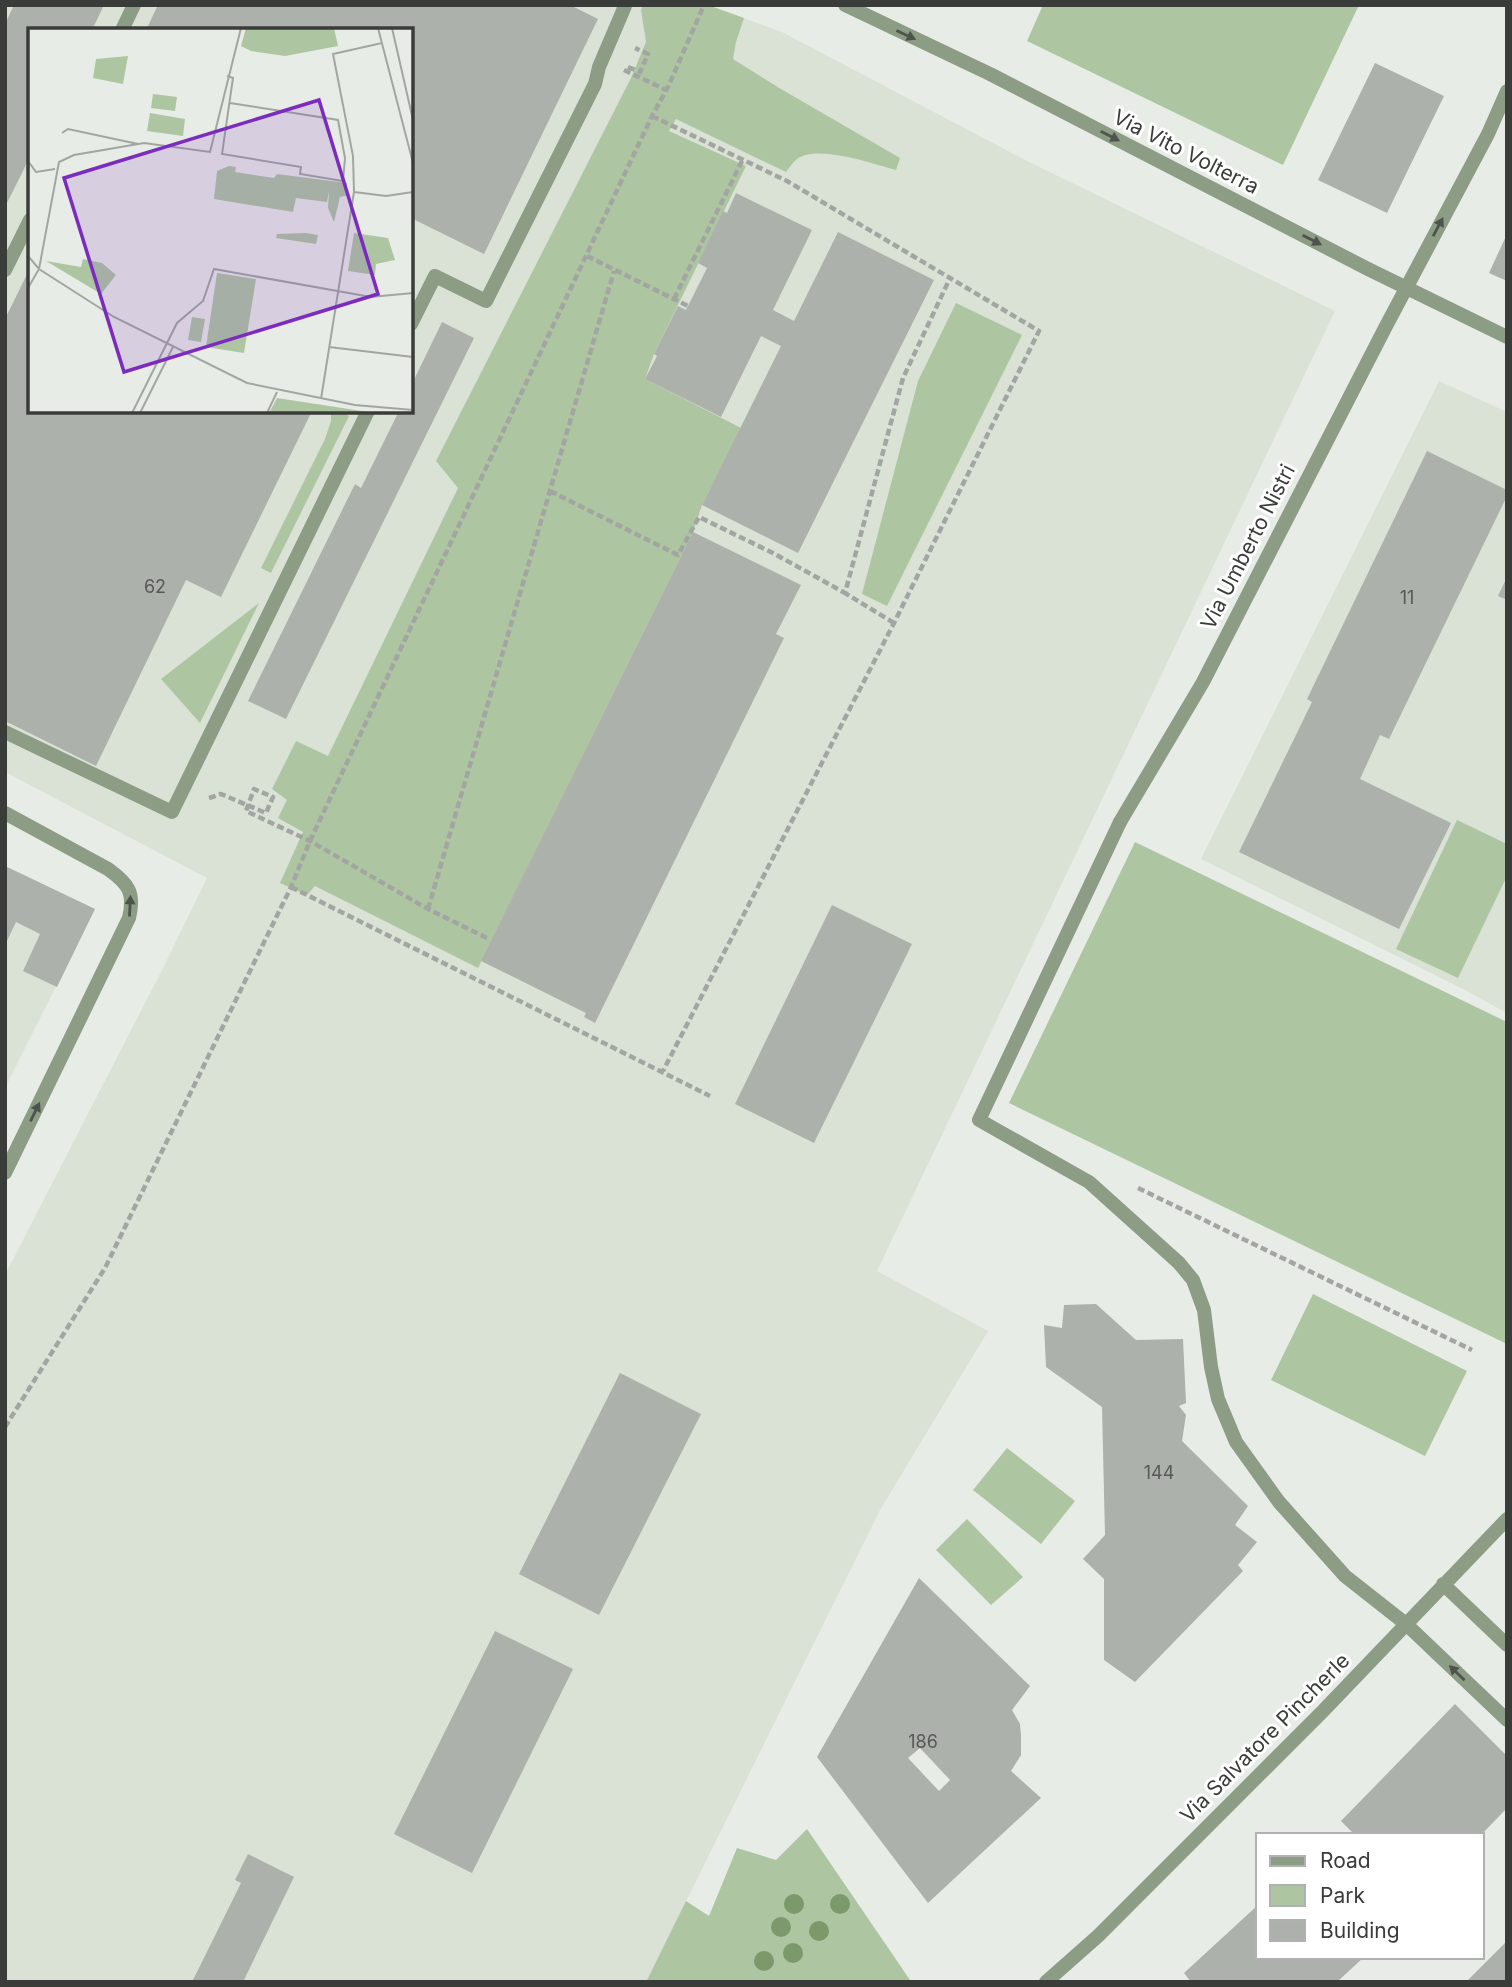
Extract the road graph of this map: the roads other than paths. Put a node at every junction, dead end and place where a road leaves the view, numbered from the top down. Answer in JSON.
{"nodes":[{"id":1,"x":134,"y":5,"type":"edge"},
{"id":2,"x":623,"y":5,"type":"edge"},
{"id":3,"x":845,"y":5,"type":"edge"},
{"id":4,"x":123,"y":28,"type":"edge"},
{"id":5,"x":1507,"y":91,"type":"edge"},
{"id":6,"x":28,"y":224,"type":"edge"},
{"id":7,"x":5,"y":270,"type":"edge"},
{"id":8,"x":1406,"y":288,"type":"junction"},
{"id":9,"x":413,"y":320,"type":"edge"},
{"id":10,"x":1507,"y":337,"type":"edge"},
{"id":11,"x":367,"y":413,"type":"edge"},
{"id":12,"x":5,"y":732,"type":"edge"},
{"id":13,"x":5,"y":813,"type":"edge"},
{"id":14,"x":5,"y":1173,"type":"edge"},
{"id":15,"x":1507,"y":1519,"type":"edge"},
{"id":16,"x":1443,"y":1584,"type":"junction"},
{"id":17,"x":1406,"y":1624,"type":"junction"},
{"id":18,"x":1507,"y":1645,"type":"edge"},
{"id":19,"x":1507,"y":1720,"type":"edge"},
{"id":20,"x":1046,"y":1982,"type":"edge"}],
"edges":[{"from":1,"to":4,"type":"street"},
{"from":2,"to":9,"type":"street"},
{"from":3,"to":8,"type":"street","name":"Via Vito Volterra","one_way":true},
{"from":8,"to":5,"type":"street","name":"Via Umberto Nistri","one_way":true},
{"from":6,"to":7,"type":"street"},
{"from":8,"to":10,"type":"street","name":"Via Vito Volterra"},
{"from":8,"to":17,"type":"street","name":"Via Umberto Nistri"},
{"from":11,"to":12,"type":"street"},
{"from":14,"to":13,"type":"street","one_way":true},
{"from":15,"to":16,"type":"street","name":"Via Salvatore Pincherle"},
{"from":16,"to":17,"type":"street","name":"Via Salvatore Pincherle"},
{"from":16,"to":18,"type":"street"},
{"from":19,"to":17,"type":"street","one_way":true},
{"from":17,"to":20,"type":"street","name":"Via Salvatore Pincherle"}]}
